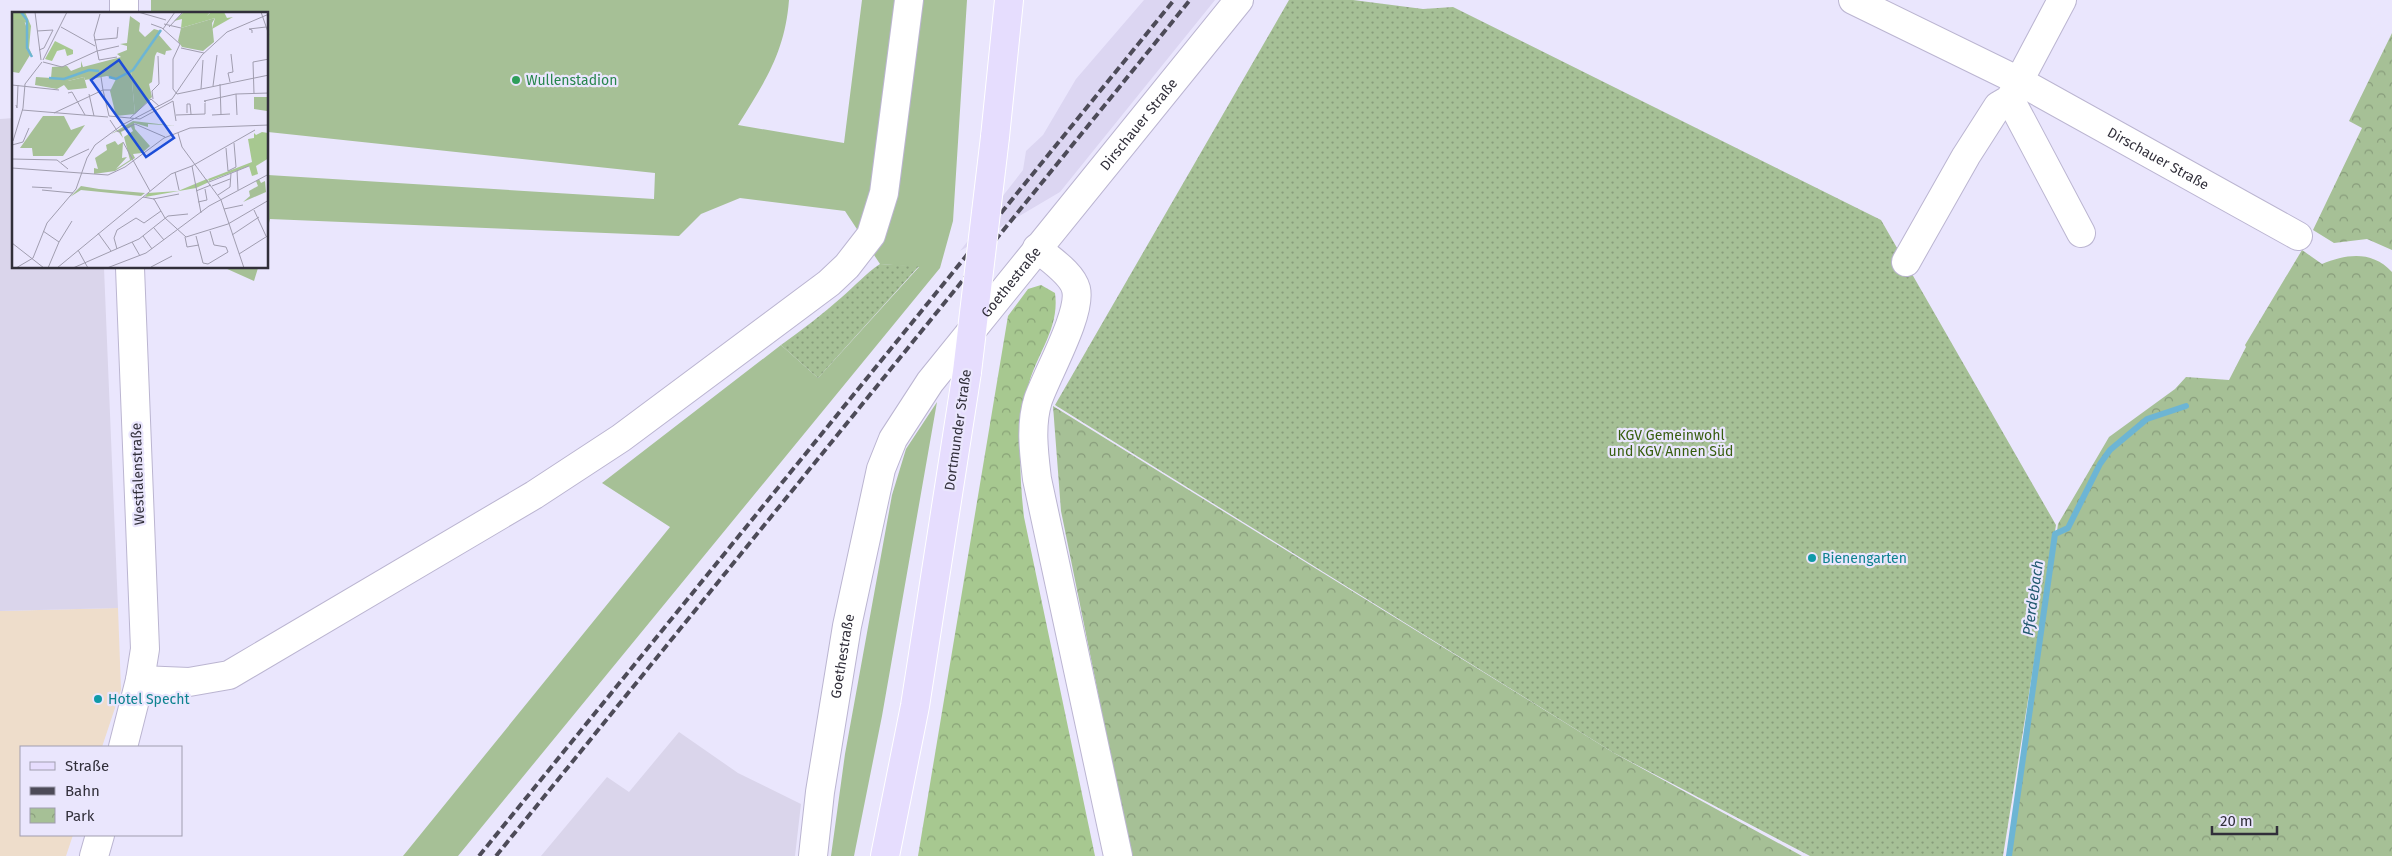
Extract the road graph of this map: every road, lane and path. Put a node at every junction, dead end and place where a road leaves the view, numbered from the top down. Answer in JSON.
{"nodes":[{"id":1,"x":909,"y":0,"type":"edge"},
{"id":2,"x":1009,"y":0,"type":"edge"},
{"id":3,"x":1239,"y":0,"type":"edge"},
{"id":4,"x":1852,"y":0,"type":"edge"},
{"id":5,"x":2062,"y":0,"type":"edge"},
{"id":6,"x":2014,"y":90,"type":"junction"},
{"id":7,"x":2081,"y":233,"type":"dead end"},
{"id":8,"x":2298,"y":236,"type":"dead end"},
{"id":9,"x":1037,"y":248,"type":"junction"},
{"id":10,"x":1906,"y":262,"type":"dead end"},
{"id":11,"x":130,"y":269,"type":"edge"},
{"id":12,"x":140,"y":680,"type":"junction"},
{"id":13,"x":123,"y":746,"type":"edge"},
{"id":14,"x":100,"y":836,"type":"edge"},
{"id":15,"x":94,"y":856,"type":"edge"},
{"id":16,"x":813,"y":856,"type":"edge"},
{"id":17,"x":885,"y":856,"type":"edge"},
{"id":18,"x":1118,"y":856,"type":"edge"}],
"edges":[{"from":1,"to":12,"type":"street"},
{"from":2,"to":17,"type":"main road","name":"Dortmunder Straße","bridge":true},
{"from":3,"to":9,"type":"street","name":"Dirschauer Straße"},
{"from":4,"to":6,"type":"street","name":"Dirschauer Straße"},
{"from":5,"to":6,"type":"street"},
{"from":6,"to":7,"type":"street"},
{"from":6,"to":8,"type":"street","name":"Dirschauer Straße"},
{"from":6,"to":10,"type":"street"},
{"from":9,"to":16,"type":"street","name":"Goethestraße"},
{"from":9,"to":18,"type":"street","name":"Goethestraße"},
{"from":11,"to":12,"type":"street","name":"Westfalenstraße"},
{"from":12,"to":13,"type":"street","name":"Westfalenstraße"},
{"from":14,"to":15,"type":"street"}]}
